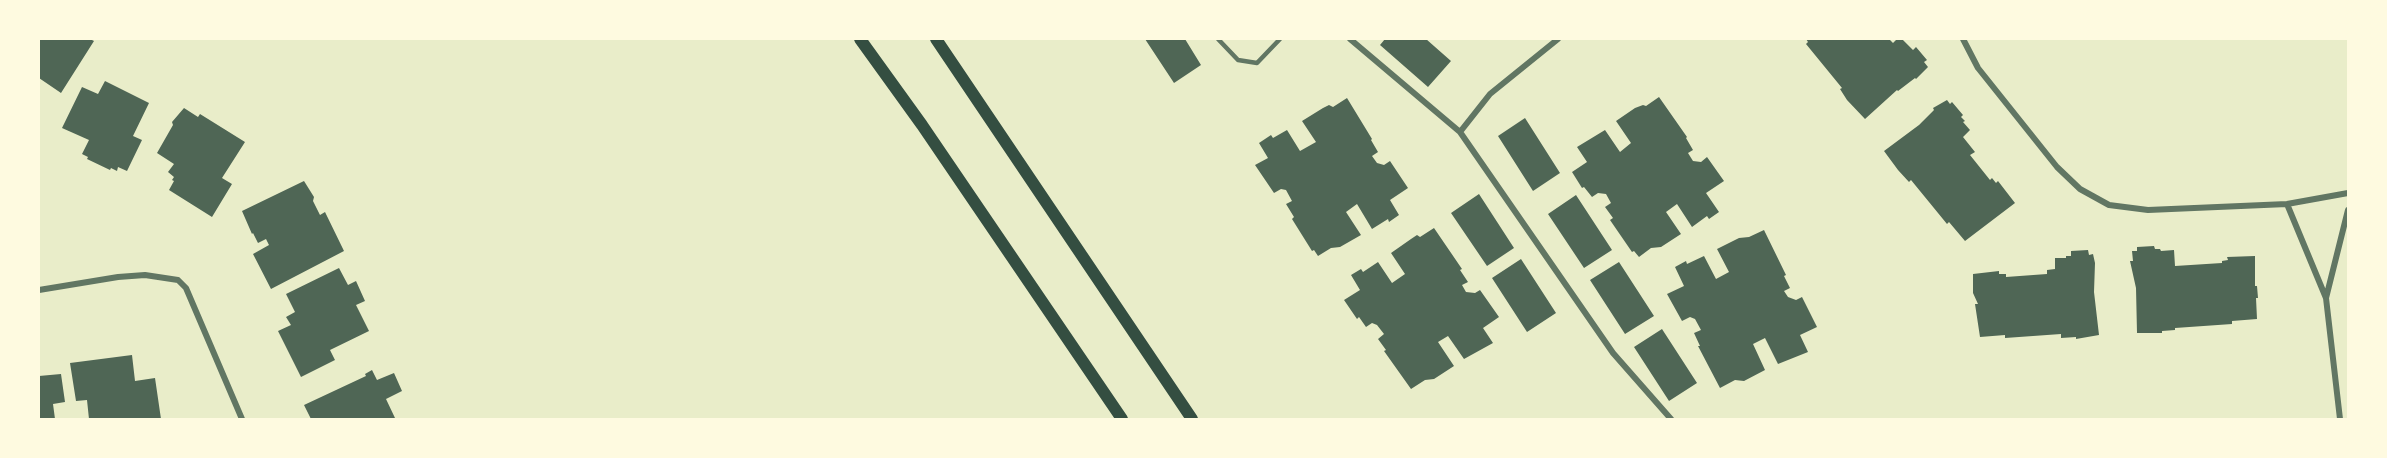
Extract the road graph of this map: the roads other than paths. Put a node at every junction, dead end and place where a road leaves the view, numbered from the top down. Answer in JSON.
{"nodes":[{"id":1,"x":860,"y":39,"type":"edge"},
{"id":2,"x":936,"y":39,"type":"edge"},
{"id":3,"x":1218,"y":39,"type":"edge"},
{"id":4,"x":1280,"y":39,"type":"edge"},
{"id":5,"x":1350,"y":39,"type":"edge"},
{"id":6,"x":1558,"y":39,"type":"edge"},
{"id":7,"x":1963,"y":39,"type":"edge"},
{"id":8,"x":1460,"y":132,"type":"junction"},
{"id":9,"x":2348,"y":193,"type":"edge"},
{"id":10,"x":2286,"y":204,"type":"junction"},
{"id":11,"x":2348,"y":210,"type":"edge"},
{"id":12,"x":39,"y":290,"type":"edge"},
{"id":13,"x":2326,"y":298,"type":"junction"},
{"id":14,"x":242,"y":419,"type":"edge"},
{"id":15,"x":1122,"y":419,"type":"edge"},
{"id":16,"x":1192,"y":419,"type":"edge"},
{"id":17,"x":1671,"y":419,"type":"edge"},
{"id":18,"x":2340,"y":419,"type":"edge"}],
"edges":[{"from":1,"to":15,"type":"main road"},
{"from":2,"to":16,"type":"main road"},
{"from":3,"to":4,"type":"lane"},
{"from":5,"to":8,"type":"street"},
{"from":6,"to":8,"type":"street"},
{"from":7,"to":10,"type":"street"},
{"from":8,"to":17,"type":"street"},
{"from":9,"to":10,"type":"street"},
{"from":10,"to":13,"type":"street"},
{"from":11,"to":13,"type":"street"},
{"from":12,"to":14,"type":"street"},
{"from":13,"to":18,"type":"street"}]}
